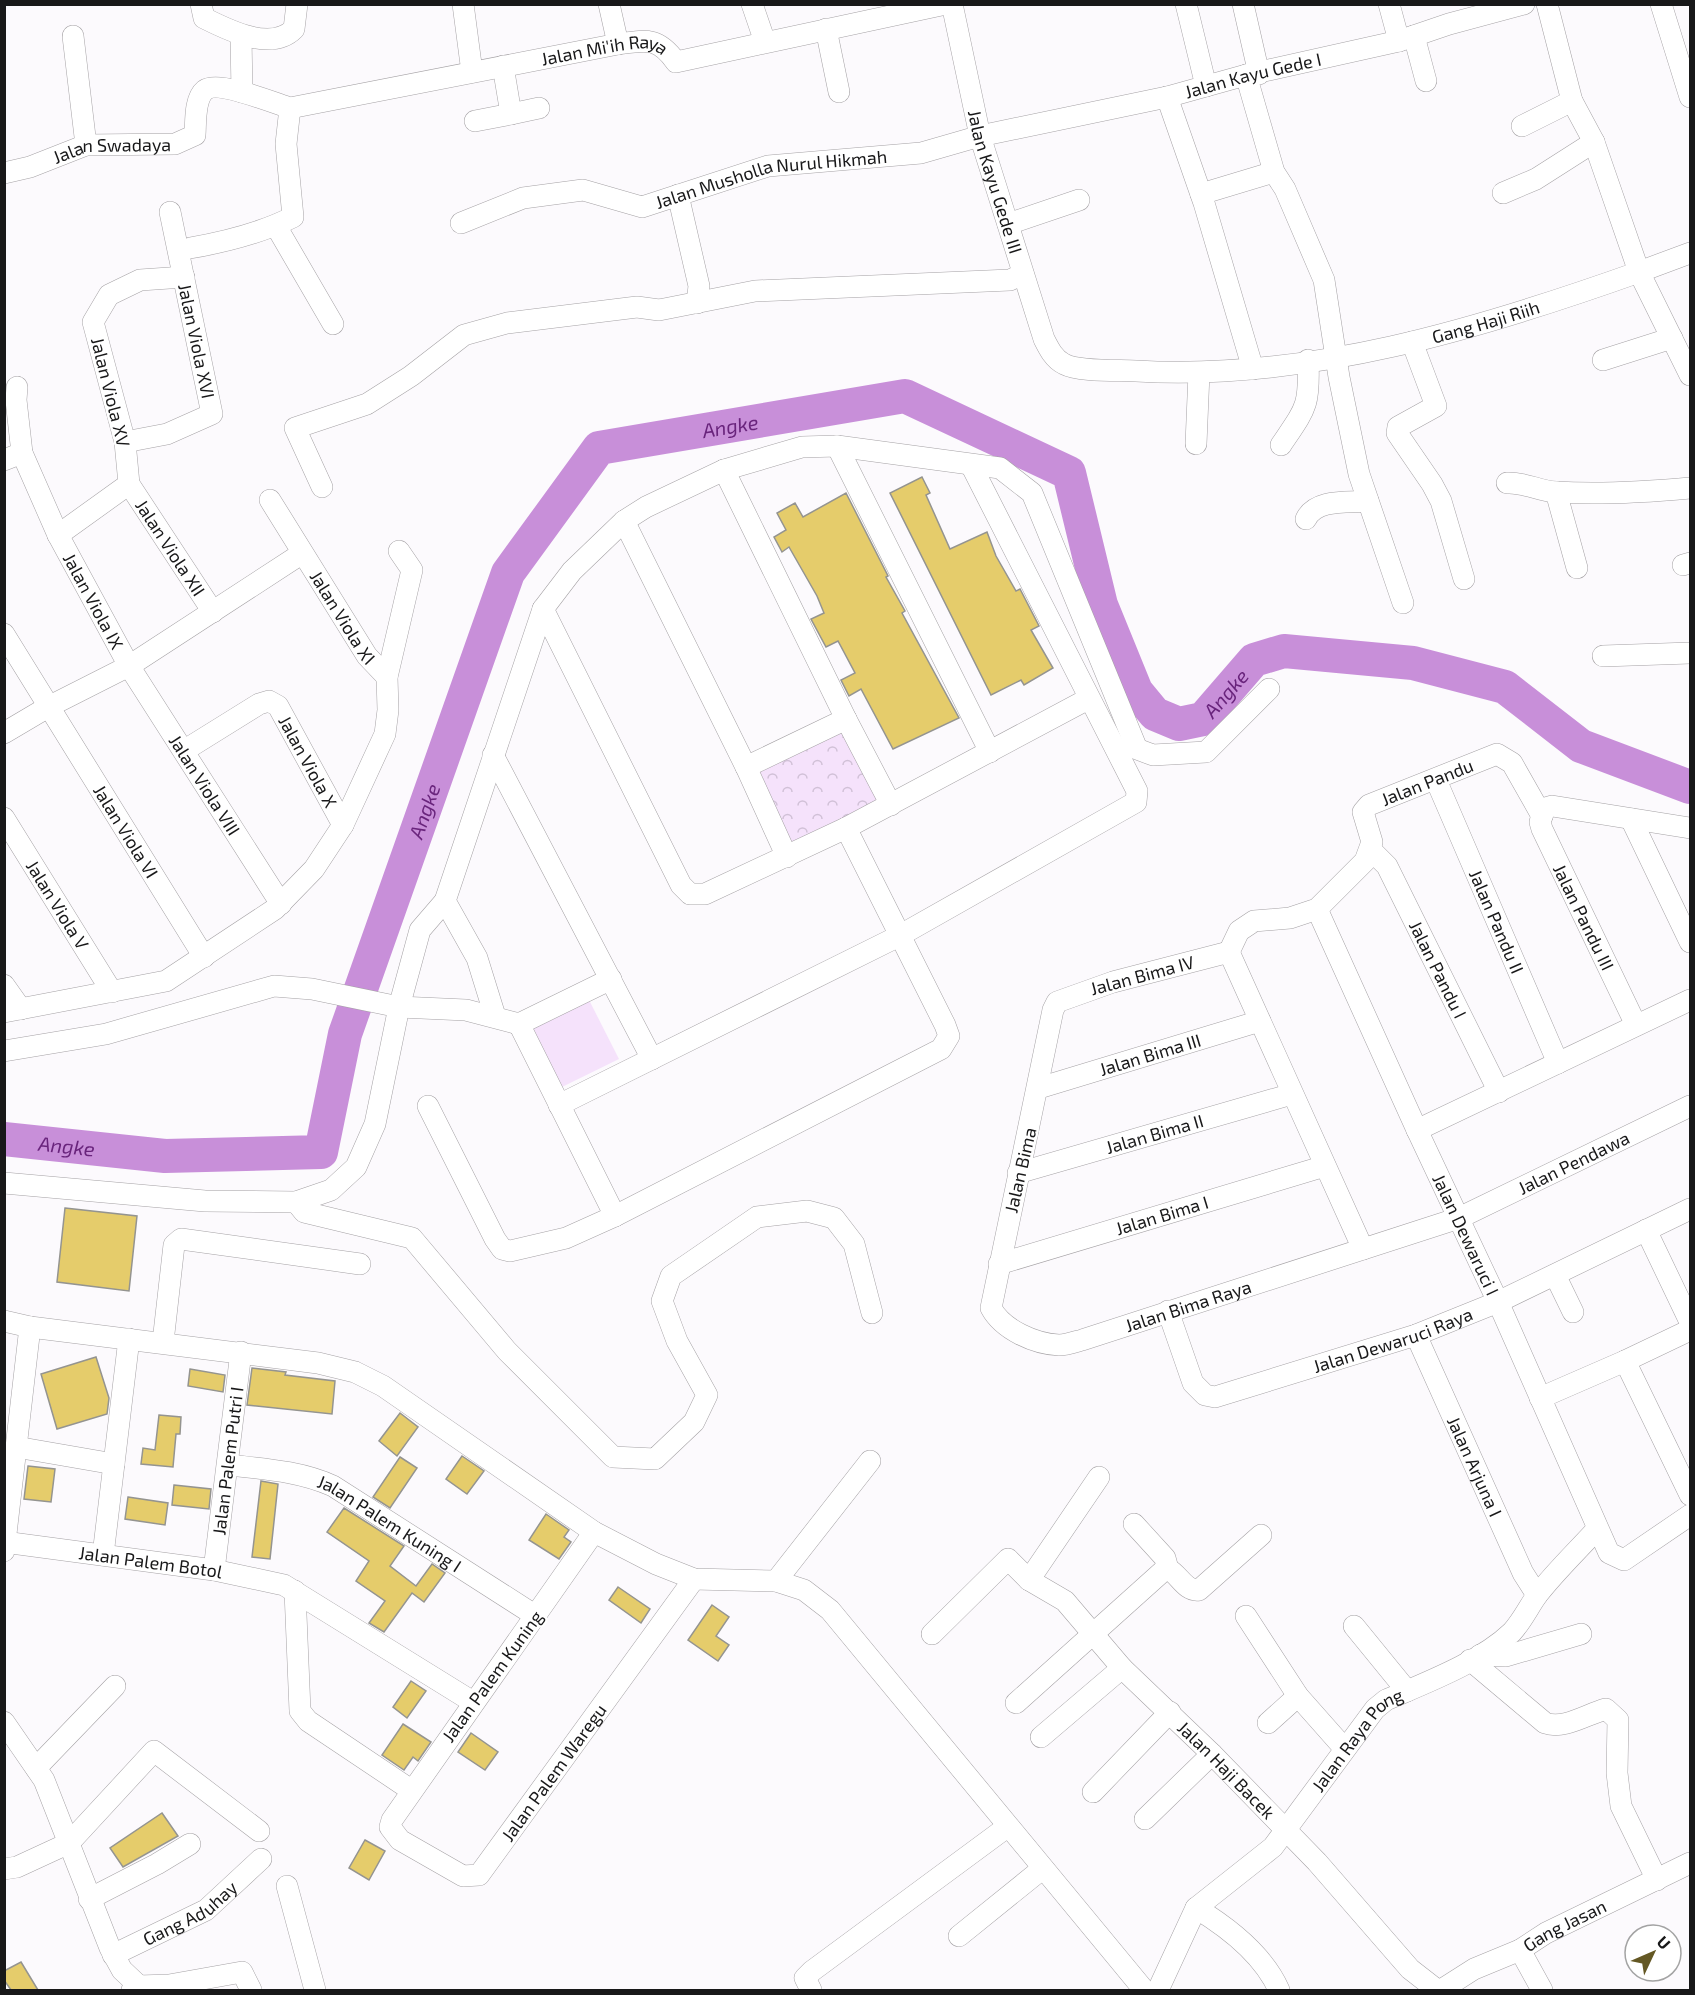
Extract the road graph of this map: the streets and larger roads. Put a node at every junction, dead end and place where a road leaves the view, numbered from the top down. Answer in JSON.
{"nodes":[{"id":1,"x":201,"y":4,"type":"edge"},
{"id":2,"x":297,"y":4,"type":"edge"},
{"id":3,"x":463,"y":4,"type":"edge"},
{"id":4,"x":609,"y":4,"type":"edge"},
{"id":5,"x":752,"y":4,"type":"edge"},
{"id":6,"x":946,"y":4,"type":"edge"},
{"id":7,"x":952,"y":4,"type":"edge"},
{"id":8,"x":1186,"y":4,"type":"edge"},
{"id":9,"x":1243,"y":4,"type":"edge"},
{"id":10,"x":1389,"y":4,"type":"edge"},
{"id":11,"x":1524,"y":4,"type":"edge"},
{"id":12,"x":1547,"y":4,"type":"edge"},
{"id":13,"x":1661,"y":4,"type":"edge"},
{"id":14,"x":1502,"y":8,"type":"edge"},
{"id":15,"x":826,"y":29,"type":"junction"},
{"id":16,"x":73,"y":36,"type":"dead end"},
{"id":17,"x":241,"y":37,"type":"junction"},
{"id":18,"x":1406,"y":38,"type":"junction"},
{"id":19,"x":765,"y":42,"type":"junction"},
{"id":20,"x":618,"y":44,"type":"junction"},
{"id":21,"x":503,"y":66,"type":"junction"},
{"id":22,"x":472,"y":72,"type":"junction"},
{"id":23,"x":1252,"y":75,"type":"junction"},
{"id":24,"x":1426,"y":81,"type":"dead end"},
{"id":25,"x":1206,"y":86,"type":"junction"},
{"id":26,"x":242,"y":92,"type":"junction"},
{"id":27,"x":839,"y":92,"type":"dead end"},
{"id":28,"x":1167,"y":97,"type":"junction"},
{"id":29,"x":1690,"y":97,"type":"edge"},
{"id":30,"x":1572,"y":101,"type":"junction"},
{"id":31,"x":290,"y":108,"type":"junction"},
{"id":32,"x":539,"y":108,"type":"dead end"},
{"id":33,"x":511,"y":114,"type":"junction"},
{"id":34,"x":475,"y":121,"type":"dead end"},
{"id":35,"x":1522,"y":126,"type":"dead end"},
{"id":36,"x":980,"y":136,"type":"junction"},
{"id":37,"x":1594,"y":142,"type":"junction"},
{"id":38,"x":86,"y":145,"type":"junction"},
{"id":39,"x":1274,"y":172,"type":"junction"},
{"id":40,"x":4,"y":173,"type":"edge"},
{"id":41,"x":1503,"y":193,"type":"dead end"},
{"id":42,"x":1201,"y":194,"type":"junction"},
{"id":43,"x":678,"y":195,"type":"junction"},
{"id":44,"x":1079,"y":200,"type":"dead end"},
{"id":45,"x":170,"y":212,"type":"dead end"},
{"id":46,"x":461,"y":223,"type":"dead end"},
{"id":47,"x":1008,"y":224,"type":"junction"},
{"id":48,"x":276,"y":226,"type":"junction"},
{"id":49,"x":190,"y":248,"type":"dead end"},
{"id":50,"x":1690,"y":253,"type":"edge"},
{"id":51,"x":1639,"y":273,"type":"junction"},
{"id":52,"x":1023,"y":274,"type":"junction"},
{"id":53,"x":184,"y":277,"type":"junction"},
{"id":54,"x":697,"y":303,"type":"junction"},
{"id":55,"x":333,"y":324,"type":"dead end"},
{"id":56,"x":1672,"y":338,"type":"junction"},
{"id":57,"x":1412,"y":342,"type":"junction"},
{"id":58,"x":1052,"y":354,"type":"joint"},
{"id":59,"x":1337,"y":355,"type":"junction"},
{"id":60,"x":1308,"y":360,"type":"junction"},
{"id":61,"x":1603,"y":360,"type":"dead end"},
{"id":62,"x":1253,"y":369,"type":"junction"},
{"id":63,"x":1198,"y":373,"type":"junction"},
{"id":64,"x":1690,"y":375,"type":"edge"},
{"id":65,"x":17,"y":387,"type":"dead end"},
{"id":66,"x":125,"y":442,"type":"junction"},
{"id":67,"x":1196,"y":444,"type":"dead end"},
{"id":68,"x":1281,"y":445,"type":"dead end"},
{"id":69,"x":837,"y":446,"type":"junction"},
{"id":70,"x":13,"y":457,"type":"edge"},
{"id":71,"x":971,"y":465,"type":"junction"},
{"id":72,"x":724,"y":470,"type":"junction"},
{"id":73,"x":1507,"y":483,"type":"dead end"},
{"id":74,"x":129,"y":484,"type":"junction"},
{"id":75,"x":322,"y":487,"type":"dead end"},
{"id":76,"x":1690,"y":488,"type":"edge"},
{"id":77,"x":1556,"y":492,"type":"junction"},
{"id":78,"x":270,"y":500,"type":"dead end"},
{"id":79,"x":1368,"y":501,"type":"junction"},
{"id":80,"x":1306,"y":519,"type":"dead end"},
{"id":81,"x":624,"y":521,"type":"junction"},
{"id":82,"x":58,"y":535,"type":"junction"},
{"id":83,"x":399,"y":551,"type":"dead end"},
{"id":84,"x":302,"y":554,"type":"junction"},
{"id":85,"x":1577,"y":568,"type":"dead end"},
{"id":86,"x":1464,"y":579,"type":"dead end"},
{"id":87,"x":1403,"y":603,"type":"dead end"},
{"id":88,"x":543,"y":609,"type":"junction"},
{"id":89,"x":213,"y":612,"type":"junction"},
{"id":90,"x":4,"y":634,"type":"edge"},
{"id":91,"x":1690,"y":653,"type":"edge"},
{"id":92,"x":1603,"y":656,"type":"dead end"},
{"id":93,"x":129,"y":666,"type":"junction"},
{"id":94,"x":387,"y":677,"type":"junction"},
{"id":95,"x":1269,"y":688,"type":"dead end"},
{"id":96,"x":1088,"y":699,"type":"junction"},
{"id":97,"x":48,"y":707,"type":"junction"},
{"id":98,"x":846,"y":719,"type":"junction"},
{"id":99,"x":4,"y":734,"type":"edge"},
{"id":100,"x":185,"y":750,"type":"junction"},
{"id":101,"x":990,"y":753,"type":"junction"},
{"id":102,"x":492,"y":755,"type":"junction"},
{"id":103,"x":746,"y":767,"type":"junction"},
{"id":104,"x":1436,"y":780,"type":"junction"},
{"id":105,"x":891,"y":805,"type":"junction"},
{"id":106,"x":1543,"y":812,"type":"junction"},
{"id":107,"x":4,"y":818,"type":"edge"},
{"id":108,"x":1631,"y":819,"type":"junction"},
{"id":109,"x":343,"y":825,"type":"junction"},
{"id":110,"x":846,"y":828,"type":"junction"},
{"id":111,"x":1690,"y":828,"type":"edge"},
{"id":112,"x":1371,"y":850,"type":"junction"},
{"id":113,"x":787,"y":857,"type":"junction"},
{"id":114,"x":446,"y":901,"type":"junction"},
{"id":115,"x":281,"y":904,"type":"junction"},
{"id":116,"x":1317,"y":909,"type":"junction"},
{"id":117,"x":899,"y":936,"type":"junction"},
{"id":118,"x":1690,"y":942,"type":"edge"},
{"id":119,"x":1229,"y":952,"type":"junction"},
{"id":120,"x":204,"y":957,"type":"junction"},
{"id":121,"x":611,"y":979,"type":"junction"},
{"id":122,"x":4,"y":985,"type":"edge"},
{"id":123,"x":112,"y":992,"type":"junction"},
{"id":124,"x":1690,"y":1000,"type":"edge"},
{"id":125,"x":1057,"y":1002,"type":"joint"},
{"id":126,"x":394,"y":1006,"type":"junction"},
{"id":127,"x":13,"y":1010,"type":"edge"},
{"id":128,"x":495,"y":1016,"type":"junction"},
{"id":129,"x":1260,"y":1021,"type":"junction"},
{"id":130,"x":519,"y":1024,"type":"junction"},
{"id":131,"x":1636,"y":1025,"type":"junction"},
{"id":132,"x":4,"y":1051,"type":"edge"},
{"id":133,"x":652,"y":1059,"type":"junction"},
{"id":134,"x":1558,"y":1063,"type":"junction"},
{"id":135,"x":1039,"y":1088,"type":"junction"},
{"id":136,"x":1498,"y":1092,"type":"junction"},
{"id":137,"x":1292,"y":1094,"type":"junction"},
{"id":138,"x":559,"y":1105,"type":"junction"},
{"id":139,"x":428,"y":1106,"type":"dead end"},
{"id":140,"x":1690,"y":1106,"type":"edge"},
{"id":141,"x":1417,"y":1130,"type":"junction"},
{"id":142,"x":1325,"y":1166,"type":"junction"},
{"id":143,"x":1018,"y":1173,"type":"junction"},
{"id":144,"x":4,"y":1183,"type":"edge"},
{"id":145,"x":296,"y":1202,"type":"junction"},
{"id":146,"x":1690,"y":1209,"type":"edge"},
{"id":147,"x":615,"y":1216,"type":"junction"},
{"id":148,"x":1459,"y":1218,"type":"junction"},
{"id":149,"x":1646,"y":1230,"type":"junction"},
{"id":150,"x":1364,"y":1249,"type":"junction"},
{"id":151,"x":360,"y":1264,"type":"dead end"},
{"id":152,"x":999,"y":1264,"type":"junction"},
{"id":153,"x":1556,"y":1275,"type":"junction"},
{"id":154,"x":1498,"y":1302,"type":"junction"},
{"id":155,"x":1168,"y":1311,"type":"junction"},
{"id":156,"x":1573,"y":1312,"type":"dead end"},
{"id":157,"x":872,"y":1313,"type":"dead end"},
{"id":158,"x":4,"y":1321,"type":"edge"},
{"id":159,"x":1690,"y":1322,"type":"edge"},
{"id":160,"x":30,"y":1327,"type":"junction"},
{"id":161,"x":1013,"y":1330,"type":"joint"},
{"id":162,"x":1690,"y":1330,"type":"edge"},
{"id":163,"x":1416,"y":1335,"type":"junction"},
{"id":164,"x":129,"y":1339,"type":"junction"},
{"id":165,"x":163,"y":1342,"type":"junction"},
{"id":166,"x":241,"y":1352,"type":"junction"},
{"id":167,"x":1625,"y":1361,"type":"junction"},
{"id":168,"x":1540,"y":1398,"type":"junction"},
{"id":169,"x":16,"y":1447,"type":"junction"},
{"id":170,"x":870,"y":1461,"type":"dead end"},
{"id":171,"x":114,"y":1464,"type":"junction"},
{"id":172,"x":229,"y":1465,"type":"junction"},
{"id":173,"x":1099,"y":1477,"type":"dead end"},
{"id":174,"x":1690,"y":1495,"type":"edge"},
{"id":175,"x":1690,"y":1515,"type":"edge"},
{"id":176,"x":1134,"y":1524,"type":"dead end"},
{"id":177,"x":1597,"y":1528,"type":"junction"},
{"id":178,"x":594,"y":1532,"type":"junction"},
{"id":179,"x":1262,"y":1535,"type":"dead end"},
{"id":180,"x":5,"y":1542,"type":"edge"},
{"id":181,"x":4,"y":1551,"type":"edge"},
{"id":182,"x":103,"y":1555,"type":"junction"},
{"id":183,"x":1168,"y":1569,"type":"junction"},
{"id":184,"x":214,"y":1570,"type":"junction"},
{"id":185,"x":694,"y":1579,"type":"junction"},
{"id":186,"x":1029,"y":1580,"type":"junction"},
{"id":187,"x":776,"y":1581,"type":"junction"},
{"id":188,"x":295,"y":1591,"type":"junction"},
{"id":189,"x":1537,"y":1595,"type":"junction"},
{"id":190,"x":536,"y":1616,"type":"junction"},
{"id":191,"x":1246,"y":1616,"type":"dead end"},
{"id":192,"x":1354,"y":1626,"type":"dead end"},
{"id":193,"x":932,"y":1634,"type":"dead end"},
{"id":194,"x":1581,"y":1634,"type":"dead end"},
{"id":195,"x":1094,"y":1636,"type":"junction"},
{"id":196,"x":1475,"y":1658,"type":"junction"},
{"id":197,"x":1122,"y":1668,"type":"junction"},
{"id":198,"x":115,"y":1686,"type":"dead end"},
{"id":199,"x":1407,"y":1691,"type":"junction"},
{"id":200,"x":1299,"y":1696,"type":"junction"},
{"id":201,"x":473,"y":1702,"type":"junction"},
{"id":202,"x":1016,"y":1703,"type":"dead end"},
{"id":203,"x":1170,"y":1712,"type":"junction"},
{"id":204,"x":4,"y":1722,"type":"edge"},
{"id":205,"x":1268,"y":1723,"type":"dead end"},
{"id":206,"x":1041,"y":1737,"type":"dead end"},
{"id":207,"x":1344,"y":1748,"type":"junction"},
{"id":208,"x":1212,"y":1754,"type":"junction"},
{"id":209,"x":36,"y":1768,"type":"junction"},
{"id":210,"x":411,"y":1790,"type":"junction"},
{"id":211,"x":1093,"y":1792,"type":"dead end"},
{"id":212,"x":1145,"y":1819,"type":"dead end"},
{"id":213,"x":392,"y":1820,"type":"joint"},
{"id":214,"x":1007,"y":1827,"type":"junction"},
{"id":215,"x":259,"y":1831,"type":"dead end"},
{"id":216,"x":1287,"y":1831,"type":"junction"},
{"id":217,"x":69,"y":1843,"type":"junction"},
{"id":218,"x":190,"y":1844,"type":"dead end"},
{"id":219,"x":261,"y":1859,"type":"dead end"},
{"id":220,"x":1690,"y":1863,"type":"edge"},
{"id":221,"x":4,"y":1869,"type":"edge"},
{"id":222,"x":1042,"y":1869,"type":"junction"},
{"id":223,"x":1657,"y":1880,"type":"junction"},
{"id":224,"x":287,"y":1886,"type":"dead end"},
{"id":225,"x":89,"y":1899,"type":"junction"},
{"id":226,"x":1196,"y":1908,"type":"junction"},
{"id":227,"x":959,"y":1936,"type":"dead end"},
{"id":228,"x":1520,"y":1950,"type":"junction"},
{"id":229,"x":113,"y":1955,"type":"junction"},
{"id":230,"x":136,"y":1988,"type":"edge"},
{"id":231,"x":171,"y":1988,"type":"edge"},
{"id":232,"x":251,"y":1990,"type":"edge"},
{"id":233,"x":315,"y":1990,"type":"edge"},
{"id":234,"x":811,"y":1990,"type":"edge"},
{"id":235,"x":1144,"y":1990,"type":"edge"},
{"id":236,"x":1158,"y":1990,"type":"edge"},
{"id":237,"x":1280,"y":1990,"type":"edge"},
{"id":238,"x":1437,"y":1990,"type":"edge"},
{"id":239,"x":1442,"y":1990,"type":"edge"},
{"id":240,"x":1542,"y":1990,"type":"edge"}],
"edges":[{"from":1,"to":17,"type":"street"},
{"from":2,"to":17,"type":"street"},
{"from":3,"to":22,"type":"street"},
{"from":4,"to":20,"type":"street"},
{"from":5,"to":19,"type":"street"},
{"from":6,"to":15,"type":"street","name":"Jalan Mi'ih Raya"},
{"from":7,"to":36,"type":"street","name":"Jalan Kayu Gede III"},
{"from":8,"to":25,"type":"street"},
{"from":9,"to":23,"type":"street"},
{"from":10,"to":18,"type":"street"},
{"from":11,"to":14,"type":"street","name":"Jalan Kayu Gede I"},
{"from":12,"to":30,"type":"street"},
{"from":13,"to":29,"type":"street"},
{"from":14,"to":18,"type":"street","name":"Jalan Kayu Gede I"},
{"from":15,"to":19,"type":"street","name":"Jalan Mi'ih Raya"},
{"from":15,"to":27,"type":"street"},
{"from":16,"to":38,"type":"street"},
{"from":17,"to":26,"type":"street"},
{"from":18,"to":23,"type":"street","name":"Jalan Kayu Gede I"},
{"from":18,"to":24,"type":"street"},
{"from":19,"to":20,"type":"street","name":"Jalan Mi'ih Raya"},
{"from":20,"to":21,"type":"street","name":"Jalan Mi'ih Raya"},
{"from":21,"to":22,"type":"street","name":"Jalan Mi'ih Raya"},
{"from":21,"to":33,"type":"street"},
{"from":22,"to":31,"type":"street","name":"Jalan Mi'ih Raya"},
{"from":23,"to":25,"type":"street","name":"Jalan Kayu Gede I"},
{"from":23,"to":39,"type":"street"},
{"from":25,"to":28,"type":"street","name":"Jalan Kayu Gede I"},
{"from":26,"to":31,"type":"street","name":"Jalan Swadaya"},
{"from":26,"to":38,"type":"street","name":"Jalan Swadaya"},
{"from":28,"to":36,"type":"street","name":"Jalan Kayu Gede I"},
{"from":28,"to":42,"type":"street"},
{"from":30,"to":35,"type":"street"},
{"from":30,"to":37,"type":"street"},
{"from":31,"to":48,"type":"street"},
{"from":32,"to":33,"type":"street"},
{"from":33,"to":34,"type":"street"},
{"from":36,"to":43,"type":"street","name":"Jalan Musholla Nurul Hikmah"},
{"from":36,"to":47,"type":"street","name":"Jalan Kayu Gede III"},
{"from":37,"to":41,"type":"street"},
{"from":37,"to":51,"type":"street"},
{"from":38,"to":40,"type":"street","name":"Jalan Swadaya"},
{"from":39,"to":42,"type":"street"},
{"from":39,"to":59,"type":"street"},
{"from":42,"to":62,"type":"street"},
{"from":43,"to":46,"type":"street","name":"Jalan Musholla Nurul Hikmah"},
{"from":43,"to":54,"type":"street"},
{"from":44,"to":47,"type":"street"},
{"from":45,"to":53,"type":"street","name":"Jalan Viola XVI"},
{"from":47,"to":52,"type":"street","name":"Jalan Kayu Gede III"},
{"from":48,"to":49,"type":"street"},
{"from":48,"to":55,"type":"street"},
{"from":50,"to":51,"type":"street","name":"Gang Haji Riih"},
{"from":51,"to":56,"type":"street"},
{"from":51,"to":57,"type":"street","name":"Gang Haji Riih"},
{"from":52,"to":54,"type":"street"},
{"from":52,"to":58,"type":"street","name":"Jalan Kayu Gede III"},
{"from":53,"to":66,"type":"street","name":"Jalan Viola XVI"},
{"from":53,"to":66,"type":"street","name":"Jalan Viola XV"},
{"from":54,"to":75,"type":"street"},
{"from":56,"to":61,"type":"street"},
{"from":56,"to":64,"type":"street"},
{"from":57,"to":59,"type":"street","name":"Gang Haji Riih"},
{"from":57,"to":86,"type":"street"},
{"from":58,"to":63,"type":"street","name":"Gang Haji Riih"},
{"from":59,"to":60,"type":"street","name":"Gang Haji Riih"},
{"from":59,"to":79,"type":"street"},
{"from":60,"to":62,"type":"street","name":"Gang Haji Riih"},
{"from":60,"to":68,"type":"street"},
{"from":62,"to":63,"type":"street","name":"Gang Haji Riih"},
{"from":63,"to":67,"type":"street"},
{"from":65,"to":70,"type":"street","name":"Jalan Viola IX"},
{"from":66,"to":74,"type":"street","name":"Jalan Viola XV"},
{"from":69,"to":71,"type":"street"},
{"from":69,"to":72,"type":"street"},
{"from":69,"to":101,"type":"street"},
{"from":70,"to":82,"type":"street","name":"Jalan Viola IX"},
{"from":71,"to":95,"type":"street"},
{"from":71,"to":96,"type":"street"},
{"from":72,"to":81,"type":"street"},
{"from":72,"to":98,"type":"street"},
{"from":73,"to":77,"type":"street"},
{"from":74,"to":82,"type":"street"},
{"from":74,"to":89,"type":"street","name":"Jalan Viola XII"},
{"from":76,"to":77,"type":"street"},
{"from":77,"to":85,"type":"street"},
{"from":78,"to":84,"type":"street","name":"Jalan Viola XI"},
{"from":79,"to":80,"type":"street"},
{"from":79,"to":87,"type":"street"},
{"from":81,"to":88,"type":"street"},
{"from":81,"to":103,"type":"street"},
{"from":82,"to":93,"type":"street","name":"Jalan Viola IX"},
{"from":83,"to":94,"type":"street"},
{"from":84,"to":89,"type":"street"},
{"from":84,"to":94,"type":"street","name":"Jalan Viola XI"},
{"from":88,"to":102,"type":"street"},
{"from":88,"to":113,"type":"street"},
{"from":89,"to":93,"type":"street"},
{"from":90,"to":97,"type":"street","name":"Jalan Viola VI"},
{"from":91,"to":92,"type":"street"},
{"from":93,"to":97,"type":"street"},
{"from":93,"to":100,"type":"street","name":"Jalan Viola VIII"},
{"from":94,"to":109,"type":"street"},
{"from":96,"to":101,"type":"street"},
{"from":96,"to":117,"type":"street"},
{"from":97,"to":99,"type":"street"},
{"from":97,"to":120,"type":"street","name":"Jalan Viola VI"},
{"from":98,"to":103,"type":"street"},
{"from":98,"to":105,"type":"street"},
{"from":100,"to":109,"type":"street","name":"Jalan Viola X"},
{"from":100,"to":115,"type":"street","name":"Jalan Viola VIII"},
{"from":101,"to":105,"type":"street"},
{"from":102,"to":114,"type":"street"},
{"from":102,"to":121,"type":"street"},
{"from":103,"to":113,"type":"street"},
{"from":104,"to":106,"type":"street","name":"Jalan Pandu"},
{"from":104,"to":112,"type":"street","name":"Jalan Pandu"},
{"from":104,"to":134,"type":"street","name":"Jalan Pandu II"},
{"from":105,"to":110,"type":"street"},
{"from":106,"to":108,"type":"street"},
{"from":106,"to":131,"type":"street","name":"Jalan Pandu III"},
{"from":107,"to":123,"type":"street","name":"Jalan Viola V"},
{"from":108,"to":111,"type":"street"},
{"from":108,"to":118,"type":"street"},
{"from":109,"to":115,"type":"street"},
{"from":110,"to":113,"type":"street"},
{"from":110,"to":117,"type":"street"},
{"from":112,"to":116,"type":"street"},
{"from":112,"to":136,"type":"street","name":"Jalan Pandu I"},
{"from":114,"to":126,"type":"street"},
{"from":114,"to":128,"type":"street"},
{"from":115,"to":120,"type":"street"},
{"from":116,"to":119,"type":"street"},
{"from":116,"to":141,"type":"street","name":"Jalan Dewaruci I"},
{"from":117,"to":133,"type":"street"},
{"from":117,"to":147,"type":"street"},
{"from":119,"to":125,"type":"street","name":"Jalan Bima IV"},
{"from":119,"to":129,"type":"street"},
{"from":120,"to":123,"type":"street"},
{"from":121,"to":130,"type":"street"},
{"from":121,"to":133,"type":"street"},
{"from":122,"to":127,"type":"street"},
{"from":123,"to":127,"type":"street"},
{"from":124,"to":131,"type":"street"},
{"from":125,"to":135,"type":"street","name":"Jalan Bima"},
{"from":126,"to":128,"type":"street"},
{"from":126,"to":132,"type":"street"},
{"from":126,"to":145,"type":"street"},
{"from":128,"to":130,"type":"street"},
{"from":129,"to":135,"type":"street","name":"Jalan Bima III"},
{"from":129,"to":137,"type":"street"},
{"from":130,"to":138,"type":"street"},
{"from":131,"to":134,"type":"street"},
{"from":133,"to":138,"type":"street"},
{"from":134,"to":136,"type":"street"},
{"from":135,"to":143,"type":"street","name":"Jalan Bima"},
{"from":136,"to":141,"type":"street"},
{"from":137,"to":142,"type":"street"},
{"from":137,"to":143,"type":"street","name":"Jalan Bima II"},
{"from":138,"to":147,"type":"street"},
{"from":139,"to":147,"type":"street"},
{"from":140,"to":148,"type":"street","name":"Jalan Pendawa"},
{"from":141,"to":148,"type":"street","name":"Jalan Dewaruci I"},
{"from":142,"to":150,"type":"street"},
{"from":142,"to":152,"type":"street","name":"Jalan Bima I"},
{"from":143,"to":152,"type":"street","name":"Jalan Bima"},
{"from":144,"to":145,"type":"street"},
{"from":145,"to":157,"type":"street"},
{"from":146,"to":149,"type":"street","name":"Jalan Dewaruci Raya"},
{"from":148,"to":150,"type":"street","name":"Jalan Bima Raya"},
{"from":148,"to":154,"type":"street","name":"Jalan Dewaruci I"},
{"from":149,"to":153,"type":"street","name":"Jalan Dewaruci Raya"},
{"from":149,"to":159,"type":"street"},
{"from":150,"to":155,"type":"street","name":"Jalan Bima Raya"},
{"from":151,"to":165,"type":"street"},
{"from":152,"to":161,"type":"street","name":"Jalan Bima"},
{"from":153,"to":154,"type":"street","name":"Jalan Dewaruci Raya"},
{"from":153,"to":156,"type":"street"},
{"from":154,"to":163,"type":"street","name":"Jalan Dewaruci Raya"},
{"from":154,"to":168,"type":"street","name":"Jalan Dewaruci I"},
{"from":155,"to":161,"type":"street","name":"Jalan Bima Raya"},
{"from":155,"to":163,"type":"street","name":"Jalan Dewaruci Raya"},
{"from":158,"to":160,"type":"street"},
{"from":160,"to":164,"type":"street"},
{"from":160,"to":169,"type":"street"},
{"from":162,"to":167,"type":"street"},
{"from":163,"to":189,"type":"street","name":"Jalan Arjuna I"},
{"from":164,"to":165,"type":"street"},
{"from":164,"to":171,"type":"street"},
{"from":165,"to":166,"type":"street"},
{"from":166,"to":172,"type":"street","name":"Jalan Palem Putri I"},
{"from":166,"to":178,"type":"street"},
{"from":167,"to":168,"type":"street"},
{"from":167,"to":174,"type":"street"},
{"from":168,"to":177,"type":"street","name":"Jalan Dewaruci I"},
{"from":169,"to":171,"type":"street"},
{"from":169,"to":180,"type":"street"},
{"from":170,"to":187,"type":"street"},
{"from":171,"to":182,"type":"street"},
{"from":172,"to":184,"type":"street","name":"Jalan Palem Putri I"},
{"from":172,"to":190,"type":"street","name":"Jalan Palem Kuning I"},
{"from":173,"to":186,"type":"street"},
{"from":175,"to":177,"type":"street","name":"Jalan Dewaruci I"},
{"from":176,"to":183,"type":"street"},
{"from":177,"to":189,"type":"street","name":"Jalan Raya Pong"},
{"from":178,"to":185,"type":"street"},
{"from":178,"to":190,"type":"street","name":"Jalan Palem Kuning"},
{"from":179,"to":183,"type":"street"},
{"from":180,"to":181,"type":"street"},
{"from":180,"to":182,"type":"street","name":"Jalan Palem Botol"},
{"from":182,"to":184,"type":"street","name":"Jalan Palem Botol"},
{"from":183,"to":195,"type":"street"},
{"from":184,"to":188,"type":"street","name":"Jalan Palem Botol"},
{"from":185,"to":187,"type":"street"},
{"from":185,"to":213,"type":"street","name":"Jalan Palem Waregu"},
{"from":186,"to":193,"type":"street","name":"Jalan Haji Bacek"},
{"from":186,"to":195,"type":"street","name":"Jalan Haji Bacek"},
{"from":187,"to":214,"type":"street"},
{"from":188,"to":201,"type":"street","name":"Jalan Palem Botol"},
{"from":188,"to":210,"type":"street"},
{"from":189,"to":196,"type":"street","name":"Jalan Raya Pong"},
{"from":190,"to":201,"type":"street","name":"Jalan Palem Kuning"},
{"from":191,"to":200,"type":"street"},
{"from":192,"to":199,"type":"street"},
{"from":194,"to":196,"type":"street"},
{"from":195,"to":197,"type":"street","name":"Jalan Haji Bacek"},
{"from":195,"to":202,"type":"street"},
{"from":196,"to":199,"type":"street","name":"Jalan Raya Pong"},
{"from":196,"to":223,"type":"street"},
{"from":197,"to":203,"type":"street","name":"Jalan Haji Bacek"},
{"from":197,"to":206,"type":"street"},
{"from":198,"to":209,"type":"street"},
{"from":199,"to":207,"type":"street","name":"Jalan Raya Pong"},
{"from":200,"to":205,"type":"street"},
{"from":200,"to":207,"type":"street"},
{"from":201,"to":210,"type":"street","name":"Jalan Palem Kuning"},
{"from":203,"to":208,"type":"street","name":"Jalan Haji Bacek"},
{"from":203,"to":211,"type":"street"},
{"from":204,"to":209,"type":"street"},
{"from":207,"to":216,"type":"street","name":"Jalan Raya Pong"},
{"from":208,"to":212,"type":"street"},
{"from":208,"to":216,"type":"street","name":"Jalan Haji Bacek"},
{"from":209,"to":217,"type":"street"},
{"from":210,"to":213,"type":"street","name":"Jalan Palem Kuning"},
{"from":214,"to":222,"type":"street"},
{"from":214,"to":234,"type":"street"},
{"from":215,"to":217,"type":"street"},
{"from":216,"to":226,"type":"street","name":"Jalan Raya Pong"},
{"from":216,"to":238,"type":"street","name":"Jalan Haji Bacek"},
{"from":217,"to":221,"type":"street"},
{"from":217,"to":225,"type":"street"},
{"from":218,"to":225,"type":"street"},
{"from":219,"to":229,"type":"street","name":"Gang Aduhay"},
{"from":220,"to":223,"type":"street","name":"Gang Jasan"},
{"from":222,"to":227,"type":"street"},
{"from":222,"to":235,"type":"street"},
{"from":223,"to":228,"type":"street","name":"Gang Jasan"},
{"from":224,"to":233,"type":"street"},
{"from":225,"to":229,"type":"street"},
{"from":226,"to":236,"type":"street","name":"Jalan Raya Pong"},
{"from":226,"to":237,"type":"street"},
{"from":228,"to":239,"type":"street","name":"Gang Jasan"},
{"from":228,"to":240,"type":"street"},
{"from":229,"to":230,"type":"street"},
{"from":230,"to":231,"type":"street"},
{"from":231,"to":232,"type":"street"}]}
